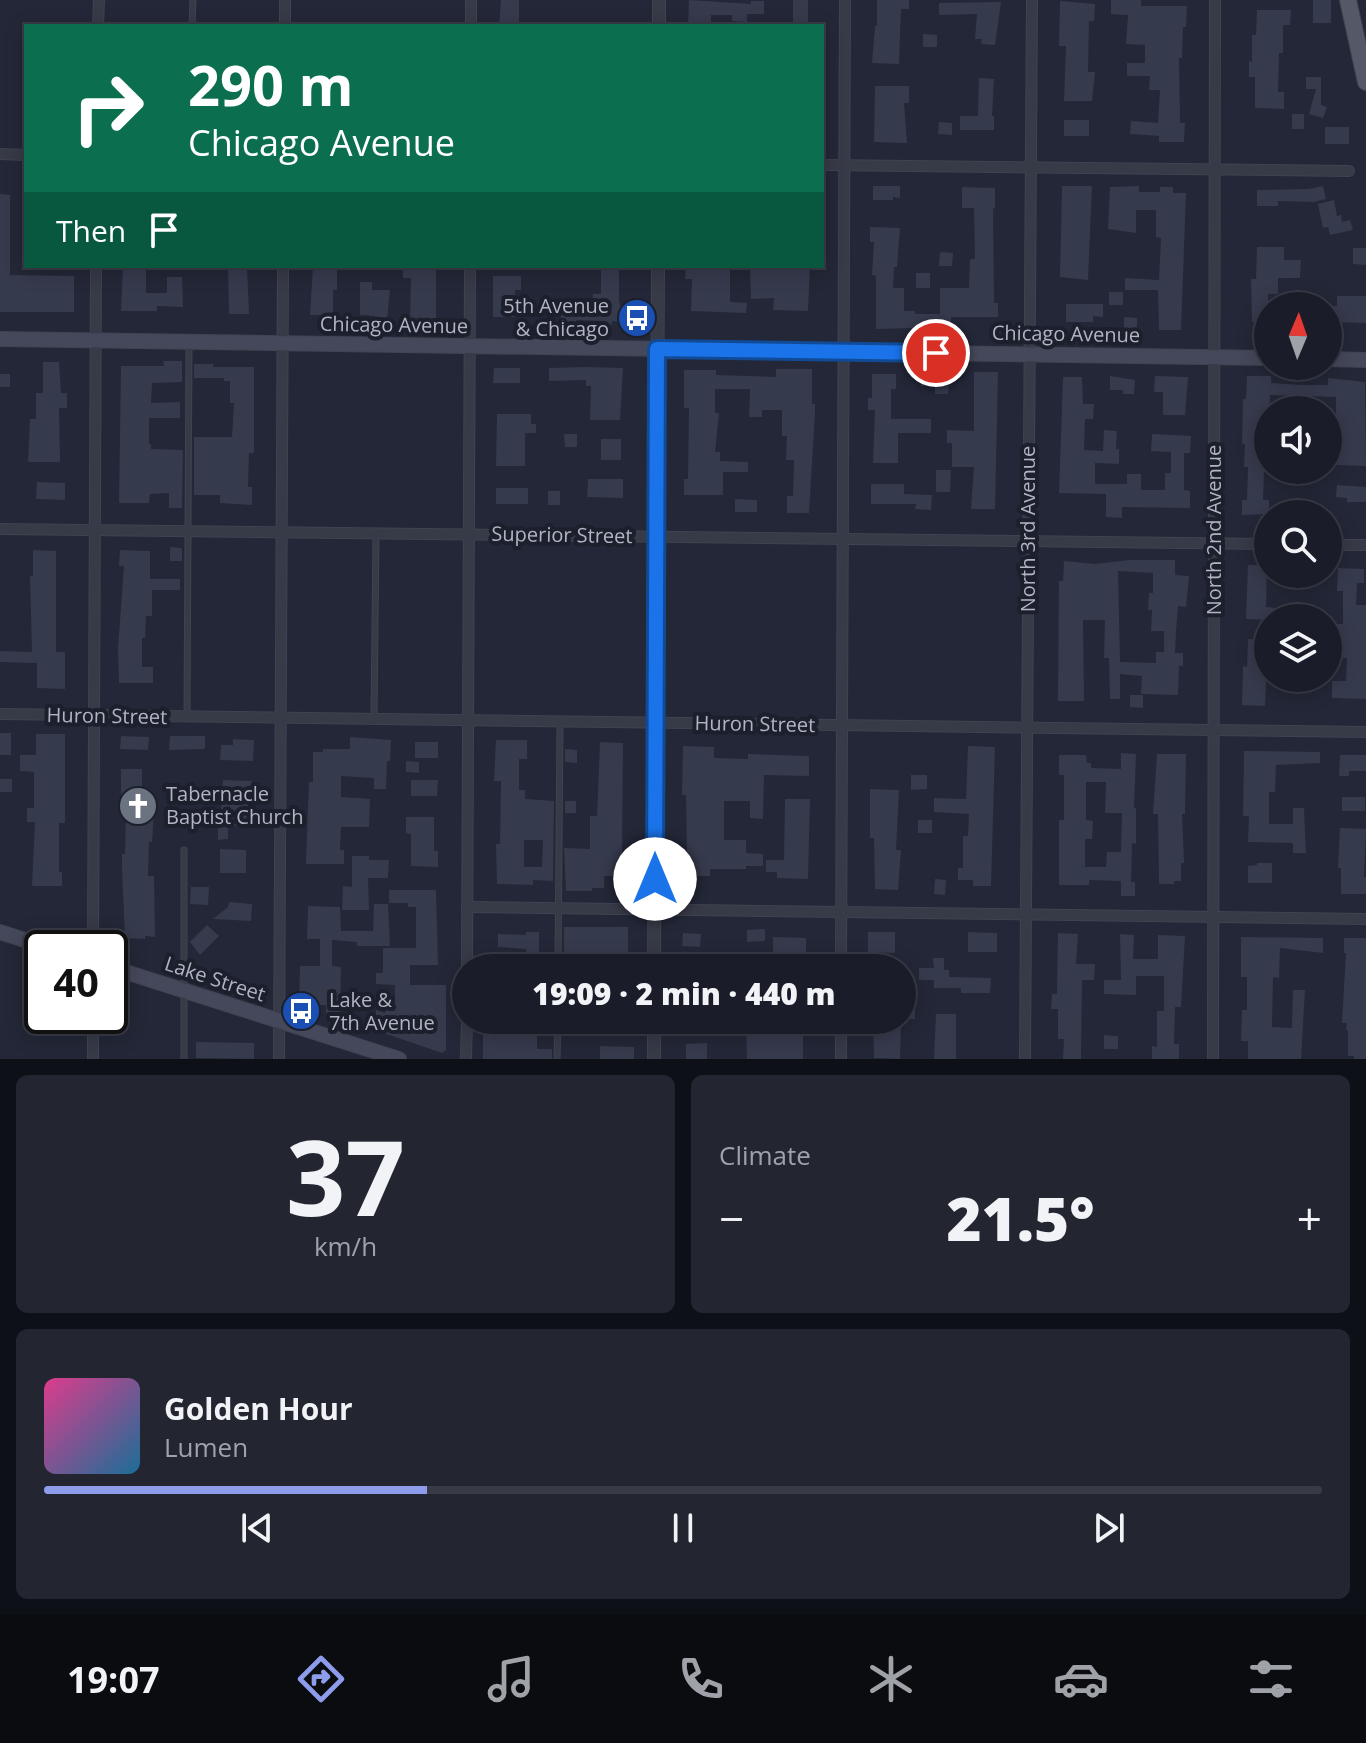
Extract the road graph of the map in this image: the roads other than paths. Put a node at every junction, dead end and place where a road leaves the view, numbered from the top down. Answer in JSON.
{"nodes":[{"id":1,"x":99,"y":0,"type":"edge"},
{"id":2,"x":193,"y":0,"type":"edge"},
{"id":3,"x":285,"y":0,"type":"edge"},
{"id":4,"x":471,"y":0,"type":"edge"},
{"id":5,"x":659,"y":0,"type":"edge"},
{"id":6,"x":845,"y":0,"type":"edge"},
{"id":7,"x":1032,"y":0,"type":"edge"},
{"id":8,"x":1215,"y":0,"type":"edge"},
{"id":9,"x":1348,"y":0,"type":"edge"},
{"id":10,"x":98,"y":24,"type":"edge"},
{"id":11,"x":192,"y":24,"type":"edge"},
{"id":12,"x":285,"y":24,"type":"edge"},
{"id":13,"x":471,"y":24,"type":"edge"},
{"id":14,"x":659,"y":24,"type":"edge"},
{"id":15,"x":1366,"y":82,"type":"edge"},
{"id":16,"x":0,"y":154,"type":"edge"},
{"id":17,"x":24,"y":155,"type":"edge"},
{"id":18,"x":824,"y":165,"type":"edge"},
{"id":19,"x":844,"y":165,"type":"junction"},
{"id":20,"x":1031,"y":167,"type":"junction"},
{"id":21,"x":1214,"y":170,"type":"junction"},
{"id":22,"x":1349,"y":171,"type":"dead end"},
{"id":23,"x":96,"y":268,"type":"edge"},
{"id":24,"x":283,"y":268,"type":"edge"},
{"id":25,"x":470,"y":268,"type":"edge"},
{"id":26,"x":658,"y":268,"type":"edge"},
{"id":27,"x":0,"y":339,"type":"edge"},
{"id":28,"x":94,"y":341,"type":"junction"},
{"id":29,"x":189,"y":343,"type":"junction"},
{"id":30,"x":283,"y":343,"type":"junction"},
{"id":31,"x":470,"y":346,"type":"junction"},
{"id":32,"x":657,"y":349,"type":"junction"},
{"id":33,"x":843,"y":352,"type":"junction"},
{"id":34,"x":1030,"y":353,"type":"junction"},
{"id":35,"x":1214,"y":356,"type":"junction"},
{"id":36,"x":1254,"y":357,"type":"edge"},
{"id":37,"x":1342,"y":359,"type":"edge"},
{"id":38,"x":1366,"y":360,"type":"edge"},
{"id":39,"x":0,"y":529,"type":"edge"},
{"id":40,"x":94,"y":530,"type":"junction"},
{"id":41,"x":187,"y":531,"type":"junction"},
{"id":42,"x":282,"y":532,"type":"junction"},
{"id":43,"x":376,"y":533,"type":"junction"},
{"id":44,"x":469,"y":534,"type":"junction"},
{"id":45,"x":656,"y":536,"type":"junction"},
{"id":46,"x":842,"y":539,"type":"junction"},
{"id":47,"x":1028,"y":541,"type":"junction"},
{"id":48,"x":1214,"y":543,"type":"junction"},
{"id":49,"x":1254,"y":544,"type":"edge"},
{"id":50,"x":1342,"y":545,"type":"edge"},
{"id":51,"x":1366,"y":545,"type":"edge"},
{"id":52,"x":0,"y":714,"type":"edge"},
{"id":53,"x":93,"y":716,"type":"junction"},
{"id":54,"x":187,"y":717,"type":"junction"},
{"id":55,"x":281,"y":718,"type":"junction"},
{"id":56,"x":374,"y":719,"type":"junction"},
{"id":57,"x":468,"y":721,"type":"junction"},
{"id":58,"x":560,"y":722,"type":"junction"},
{"id":59,"x":656,"y":723,"type":"junction"},
{"id":60,"x":842,"y":725,"type":"junction"},
{"id":61,"x":1027,"y":728,"type":"junction"},
{"id":62,"x":1213,"y":730,"type":"junction"},
{"id":63,"x":1366,"y":732,"type":"edge"},
{"id":64,"x":184,"y":850,"type":"dead end"},
{"id":65,"x":467,"y":907,"type":"junction"},
{"id":66,"x":558,"y":909,"type":"junction"},
{"id":67,"x":654,"y":910,"type":"junction"},
{"id":68,"x":841,"y":912,"type":"junction"},
{"id":69,"x":1026,"y":915,"type":"junction"},
{"id":70,"x":1213,"y":917,"type":"junction"},
{"id":71,"x":1366,"y":919,"type":"edge"},
{"id":72,"x":93,"y":930,"type":"edge"},
{"id":73,"x":0,"y":932,"type":"edge"},
{"id":74,"x":24,"y":940,"type":"edge"},
{"id":75,"x":467,"y":954,"type":"edge"},
{"id":76,"x":558,"y":954,"type":"edge"},
{"id":77,"x":654,"y":954,"type":"edge"},
{"id":78,"x":841,"y":954,"type":"edge"},
{"id":79,"x":128,"y":973,"type":"edge"},
{"id":80,"x":185,"y":991,"type":"junction"},
{"id":81,"x":280,"y":1021,"type":"junction"},
{"id":82,"x":93,"y":1034,"type":"edge"},
{"id":83,"x":467,"y":1034,"type":"edge"},
{"id":84,"x":558,"y":1034,"type":"edge"},
{"id":85,"x":654,"y":1034,"type":"edge"},
{"id":86,"x":841,"y":1034,"type":"edge"},
{"id":87,"x":371,"y":1055,"type":"edge"},
{"id":88,"x":93,"y":1059,"type":"edge"},
{"id":89,"x":184,"y":1059,"type":"edge"},
{"id":90,"x":279,"y":1059,"type":"edge"},
{"id":91,"x":399,"y":1059,"type":"edge"},
{"id":92,"x":466,"y":1059,"type":"edge"},
{"id":93,"x":557,"y":1059,"type":"edge"},
{"id":94,"x":654,"y":1059,"type":"edge"},
{"id":95,"x":841,"y":1059,"type":"edge"},
{"id":96,"x":1025,"y":1059,"type":"edge"},
{"id":97,"x":1213,"y":1059,"type":"edge"}],
"edges":[{"from":1,"to":10,"type":"street"},
{"from":2,"to":11,"type":"lane"},
{"from":3,"to":12,"type":"street"},
{"from":4,"to":13,"type":"street"},
{"from":5,"to":14,"type":"street"},
{"from":6,"to":19,"type":"street"},
{"from":7,"to":20,"type":"street","name":"North 3rd Avenue"},
{"from":8,"to":21,"type":"street","name":"North 2nd Avenue"},
{"from":9,"to":15,"type":"main road"},
{"from":16,"to":17,"type":"street"},
{"from":18,"to":19,"type":"street"},
{"from":19,"to":20,"type":"street"},
{"from":19,"to":33,"type":"street"},
{"from":20,"to":21,"type":"street"},
{"from":20,"to":34,"type":"street","name":"North 3rd Avenue"},
{"from":21,"to":22,"type":"street"},
{"from":21,"to":35,"type":"street","name":"North 2nd Avenue"},
{"from":23,"to":28,"type":"street"},
{"from":24,"to":30,"type":"street"},
{"from":25,"to":31,"type":"street"},
{"from":26,"to":32,"type":"street"},
{"from":27,"to":28,"type":"main road","name":"Chicago Avenue"},
{"from":28,"to":29,"type":"main road","name":"Chicago Avenue"},
{"from":28,"to":40,"type":"street"},
{"from":29,"to":30,"type":"main road","name":"Chicago Avenue"},
{"from":29,"to":41,"type":"lane"},
{"from":30,"to":31,"type":"main road","name":"Chicago Avenue"},
{"from":30,"to":42,"type":"street"},
{"from":31,"to":32,"type":"main road","name":"Chicago Avenue"},
{"from":31,"to":44,"type":"street"},
{"from":32,"to":33,"type":"main road","name":"Chicago Avenue"},
{"from":32,"to":45,"type":"street"},
{"from":33,"to":34,"type":"main road","name":"Chicago Avenue"},
{"from":33,"to":46,"type":"street"},
{"from":34,"to":35,"type":"main road","name":"Chicago Avenue"},
{"from":34,"to":47,"type":"street","name":"North 3rd Avenue"},
{"from":35,"to":36,"type":"main road","name":"Chicago Avenue"},
{"from":35,"to":48,"type":"street","name":"North 2nd Avenue"},
{"from":37,"to":38,"type":"main road"},
{"from":39,"to":40,"type":"street","name":"Superior Street"},
{"from":40,"to":41,"type":"street","name":"Superior Street"},
{"from":40,"to":53,"type":"street"},
{"from":41,"to":42,"type":"street","name":"Superior Street"},
{"from":41,"to":54,"type":"lane"},
{"from":42,"to":43,"type":"street","name":"Superior Street"},
{"from":42,"to":55,"type":"street"},
{"from":43,"to":44,"type":"street","name":"Superior Street"},
{"from":43,"to":56,"type":"lane"},
{"from":44,"to":45,"type":"street","name":"Superior Street"},
{"from":44,"to":57,"type":"street"},
{"from":45,"to":46,"type":"street","name":"Superior Street"},
{"from":45,"to":59,"type":"street"},
{"from":46,"to":47,"type":"street","name":"Superior Street"},
{"from":46,"to":60,"type":"street"},
{"from":47,"to":48,"type":"street","name":"Superior Street"},
{"from":47,"to":61,"type":"street","name":"North 3rd Avenue"},
{"from":48,"to":49,"type":"street","name":"Superior Street"},
{"from":48,"to":62,"type":"street","name":"North 2nd Avenue"},
{"from":50,"to":51,"type":"street"},
{"from":52,"to":53,"type":"street","name":"Huron Street"},
{"from":53,"to":54,"type":"street","name":"Huron Street"},
{"from":53,"to":72,"type":"street"},
{"from":54,"to":55,"type":"street","name":"Huron Street"},
{"from":55,"to":56,"type":"street","name":"Huron Street"},
{"from":55,"to":81,"type":"street"},
{"from":56,"to":57,"type":"street","name":"Huron Street"},
{"from":57,"to":58,"type":"street","name":"Huron Street"},
{"from":57,"to":65,"type":"street"},
{"from":58,"to":59,"type":"street","name":"Huron Street"},
{"from":58,"to":66,"type":"lane"},
{"from":59,"to":60,"type":"street","name":"Huron Street"},
{"from":59,"to":67,"type":"street"},
{"from":60,"to":61,"type":"street","name":"Huron Street"},
{"from":60,"to":68,"type":"street"},
{"from":61,"to":62,"type":"street","name":"Huron Street"},
{"from":61,"to":69,"type":"street","name":"North 3rd Avenue"},
{"from":62,"to":63,"type":"street","name":"Huron Street"},
{"from":62,"to":70,"type":"street","name":"North 2nd Avenue"},
{"from":64,"to":80,"type":"lane"},
{"from":65,"to":66,"type":"street"},
{"from":65,"to":75,"type":"street"},
{"from":66,"to":67,"type":"street"},
{"from":66,"to":76,"type":"lane"},
{"from":67,"to":68,"type":"street"},
{"from":67,"to":77,"type":"street"},
{"from":68,"to":69,"type":"street"},
{"from":68,"to":78,"type":"street"},
{"from":69,"to":70,"type":"street"},
{"from":69,"to":96,"type":"street","name":"North 3rd Avenue"},
{"from":70,"to":71,"type":"street"},
{"from":70,"to":97,"type":"street","name":"North 2nd Avenue"},
{"from":73,"to":74,"type":"main road"},
{"from":79,"to":80,"type":"main road","name":"Lake Street"},
{"from":80,"to":81,"type":"main road","name":"Lake Street"},
{"from":80,"to":89,"type":"lane"},
{"from":81,"to":87,"type":"main road","name":"Lake Street"},
{"from":81,"to":90,"type":"street"},
{"from":82,"to":88,"type":"street"},
{"from":83,"to":92,"type":"street"},
{"from":84,"to":93,"type":"lane"},
{"from":85,"to":94,"type":"street"},
{"from":86,"to":95,"type":"street"},
{"from":87,"to":91,"type":"main road","name":"Lake Street"}]}
